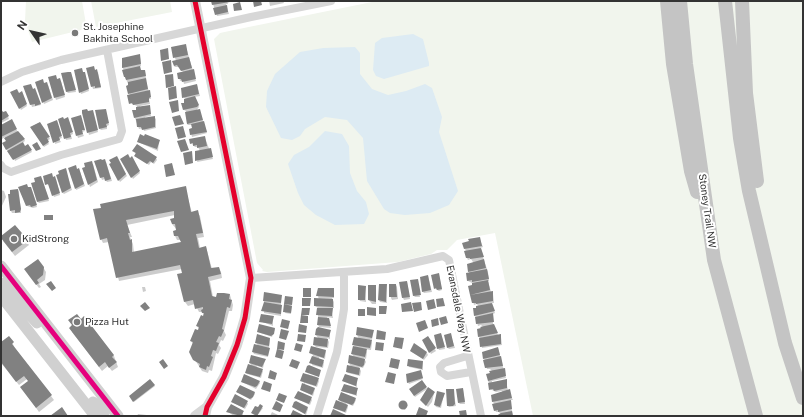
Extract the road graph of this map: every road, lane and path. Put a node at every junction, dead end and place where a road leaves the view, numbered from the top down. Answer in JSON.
{"nodes":[{"id":1,"x":195,"y":1,"type":"edge"},
{"id":2,"x":331,"y":1,"type":"edge"},
{"id":3,"x":667,"y":1,"type":"edge"},
{"id":4,"x":680,"y":1,"type":"edge"},
{"id":5,"x":725,"y":1,"type":"edge"},
{"id":6,"x":742,"y":1,"type":"edge"},
{"id":7,"x":298,"y":4,"type":"edge"},
{"id":8,"x":201,"y":29,"type":"junction"},
{"id":9,"x":107,"y":50,"type":"junction"},
{"id":10,"x":1,"y":82,"type":"edge"},
{"id":11,"x":1,"y":165,"type":"edge"},
{"id":12,"x":714,"y":260,"type":"junction"},
{"id":13,"x":2,"y":267,"type":"edge"},
{"id":14,"x":344,"y":272,"type":"junction"},
{"id":15,"x":251,"y":278,"type":"junction"},
{"id":16,"x":1,"y":283,"type":"edge"},
{"id":17,"x":1,"y":296,"type":"edge"},
{"id":18,"x":785,"y":343,"type":"junction"},
{"id":19,"x":467,"y":356,"type":"junction"},
{"id":20,"x":77,"y":363,"type":"junction"},
{"id":21,"x":471,"y":372,"type":"junction"},
{"id":22,"x":803,"y":398,"type":"edge"},
{"id":23,"x":84,"y":400,"type":"junction"},
{"id":24,"x":206,"y":412,"type":"edge"},
{"id":25,"x":95,"y":416,"type":"edge"},
{"id":26,"x":104,"y":416,"type":"edge"},
{"id":27,"x":118,"y":416,"type":"edge"},
{"id":28,"x":196,"y":416,"type":"edge"},
{"id":29,"x":317,"y":416,"type":"edge"},
{"id":30,"x":481,"y":416,"type":"edge"},
{"id":31,"x":756,"y":416,"type":"edge"}],
"edges":[{"from":1,"to":8,"type":"street"},
{"from":2,"to":7,"type":"street"},
{"from":3,"to":12,"type":"highway"},
{"from":4,"to":12,"type":"highway","name":"Stoney Trail NW"},
{"from":5,"to":18,"type":"highway"},
{"from":6,"to":18,"type":"highway"},
{"from":7,"to":8,"type":"street"},
{"from":8,"to":9,"type":"street"},
{"from":8,"to":15,"type":"street"},
{"from":9,"to":10,"type":"street"},
{"from":9,"to":11,"type":"street"},
{"from":12,"to":31,"type":"highway","name":"Stoney Trail NW"},
{"from":13,"to":20,"type":"main road"},
{"from":14,"to":15,"type":"street","name":"Evansdale Way NW"},
{"from":14,"to":19,"type":"street","name":"Evansdale Way NW"},
{"from":14,"to":29,"type":"street"},
{"from":15,"to":24,"type":"street"},
{"from":16,"to":20,"type":"main road"},
{"from":17,"to":23,"type":"main road"},
{"from":18,"to":22,"type":"highway"},
{"from":19,"to":21,"type":"street","name":"Evansdale Way NW"},
{"from":19,"to":21,"type":"street"},
{"from":20,"to":27,"type":"main road"},
{"from":21,"to":30,"type":"street","name":"Evansdale Way NW"},
{"from":23,"to":25,"type":"main road"},
{"from":23,"to":26,"type":"main road"},
{"from":24,"to":28,"type":"street"}]}
